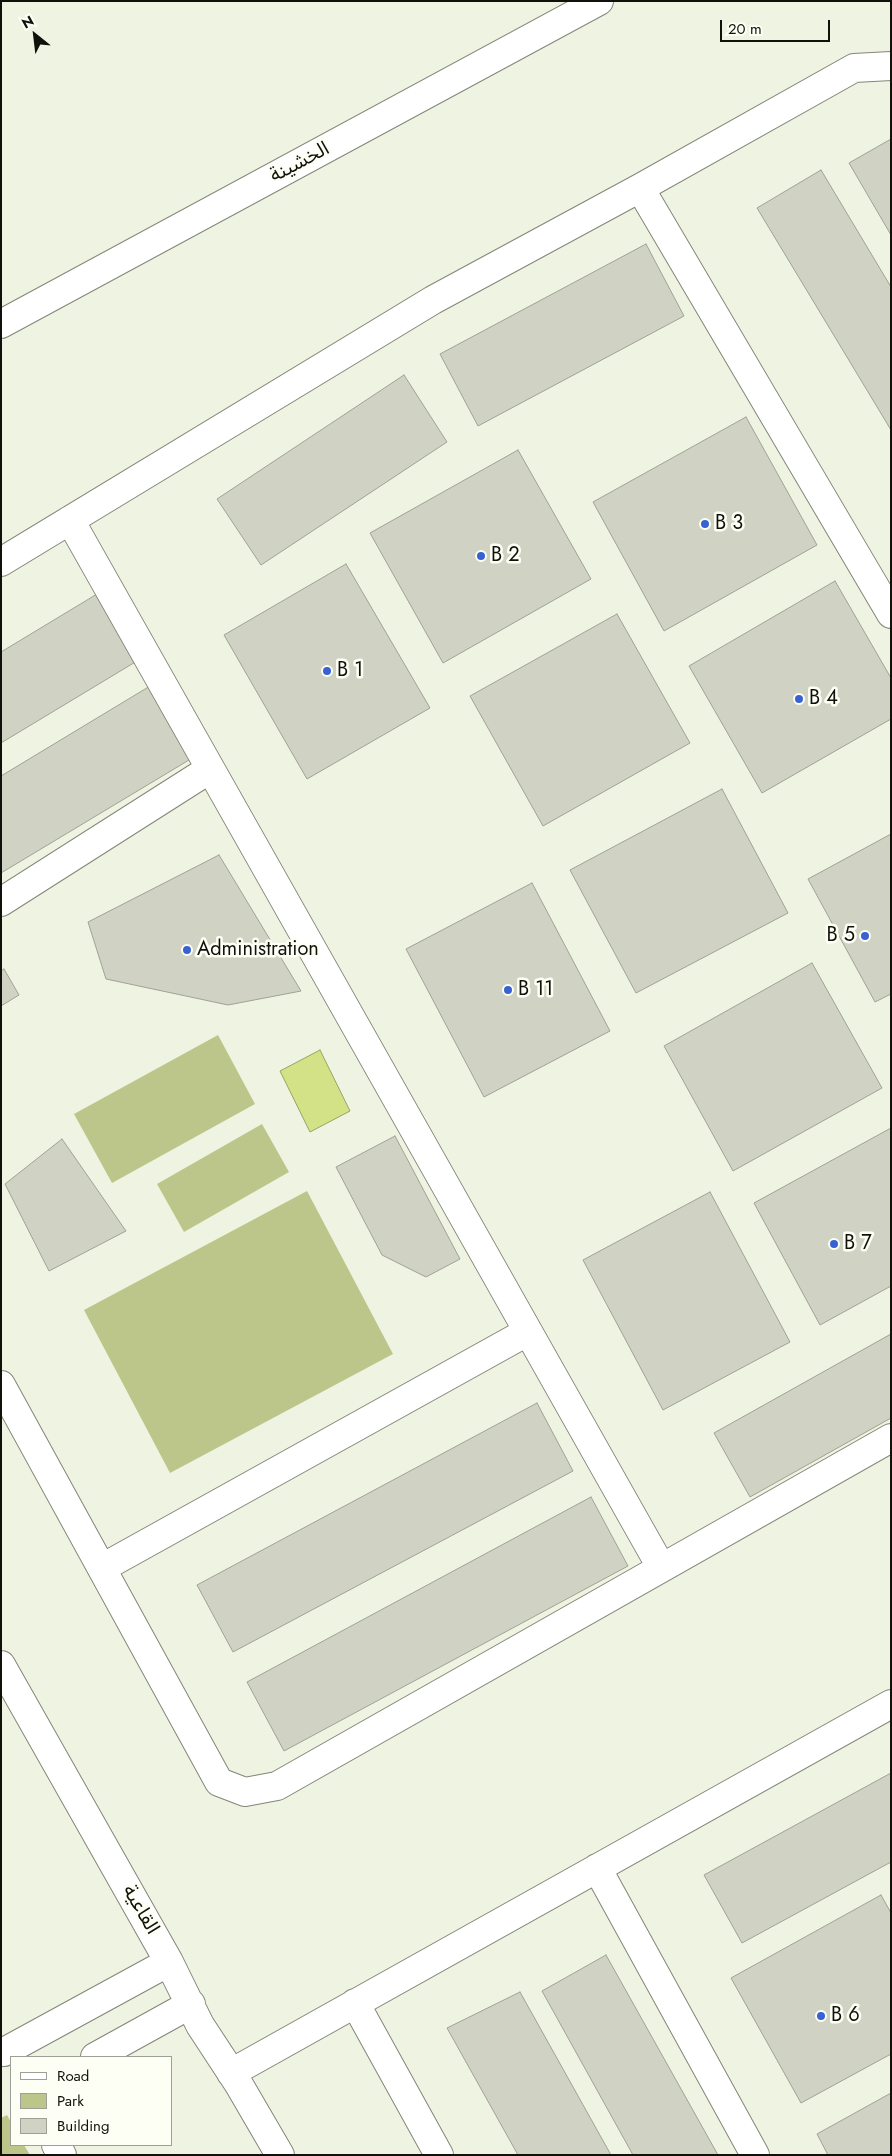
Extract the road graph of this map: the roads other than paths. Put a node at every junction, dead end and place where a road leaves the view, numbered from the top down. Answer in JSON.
{"nodes":[{"id":1,"x":599,"y":1,"type":"edge"},
{"id":2,"x":891,"y":66,"type":"edge"},
{"id":3,"x":640,"y":188,"type":"junction"},
{"id":4,"x":1,"y":324,"type":"edge"},
{"id":5,"x":70,"y":520,"type":"junction"},
{"id":6,"x":1,"y":562,"type":"edge"},
{"id":7,"x":891,"y":614,"type":"edge"},
{"id":8,"x":210,"y":769,"type":"junction"},
{"id":9,"x":1,"y":902,"type":"edge"},
{"id":10,"x":527,"y":1332,"type":"junction"},
{"id":11,"x":3,"y":1393,"type":"edge"},
{"id":12,"x":891,"y":1438,"type":"edge"},
{"id":13,"x":661,"y":1567,"type":"junction"},
{"id":14,"x":102,"y":1568,"type":"junction"},
{"id":15,"x":1,"y":1665,"type":"edge"},
{"id":16,"x":891,"y":1704,"type":"edge"},
{"id":17,"x":597,"y":1868,"type":"junction"},
{"id":18,"x":170,"y":1962,"type":"junction"},
{"id":19,"x":355,"y":2003,"type":"junction"},
{"id":20,"x":191,"y":2004,"type":"junction"},
{"id":21,"x":5,"y":2055,"type":"edge"},
{"id":22,"x":97,"y":2056,"type":"edge"},
{"id":23,"x":230,"y":2073,"type":"junction"},
{"id":24,"x":280,"y":2155,"type":"edge"},
{"id":25,"x":439,"y":2155,"type":"edge"},
{"id":26,"x":756,"y":2155,"type":"edge"}],
"edges":[{"from":1,"to":4,"type":"street","name":"الخشينة"},
{"from":2,"to":3,"type":"street"},
{"from":3,"to":5,"type":"street"},
{"from":3,"to":7,"type":"street"},
{"from":5,"to":6,"type":"street"},
{"from":5,"to":8,"type":"street"},
{"from":8,"to":9,"type":"street"},
{"from":8,"to":10,"type":"street"},
{"from":10,"to":13,"type":"street"},
{"from":10,"to":14,"type":"street"},
{"from":11,"to":14,"type":"street"},
{"from":12,"to":13,"type":"street"},
{"from":13,"to":14,"type":"street"},
{"from":15,"to":18,"type":"street","name":"القاعية"},
{"from":16,"to":17,"type":"street"},
{"from":17,"to":19,"type":"street"},
{"from":17,"to":26,"type":"street"},
{"from":18,"to":20,"type":"street","name":"القاعية"},
{"from":18,"to":21,"type":"street"},
{"from":19,"to":23,"type":"street"},
{"from":19,"to":25,"type":"street"},
{"from":20,"to":22,"type":"street"},
{"from":20,"to":23,"type":"street","name":"القاعية"},
{"from":23,"to":24,"type":"street","name":"القاعية"}]}
